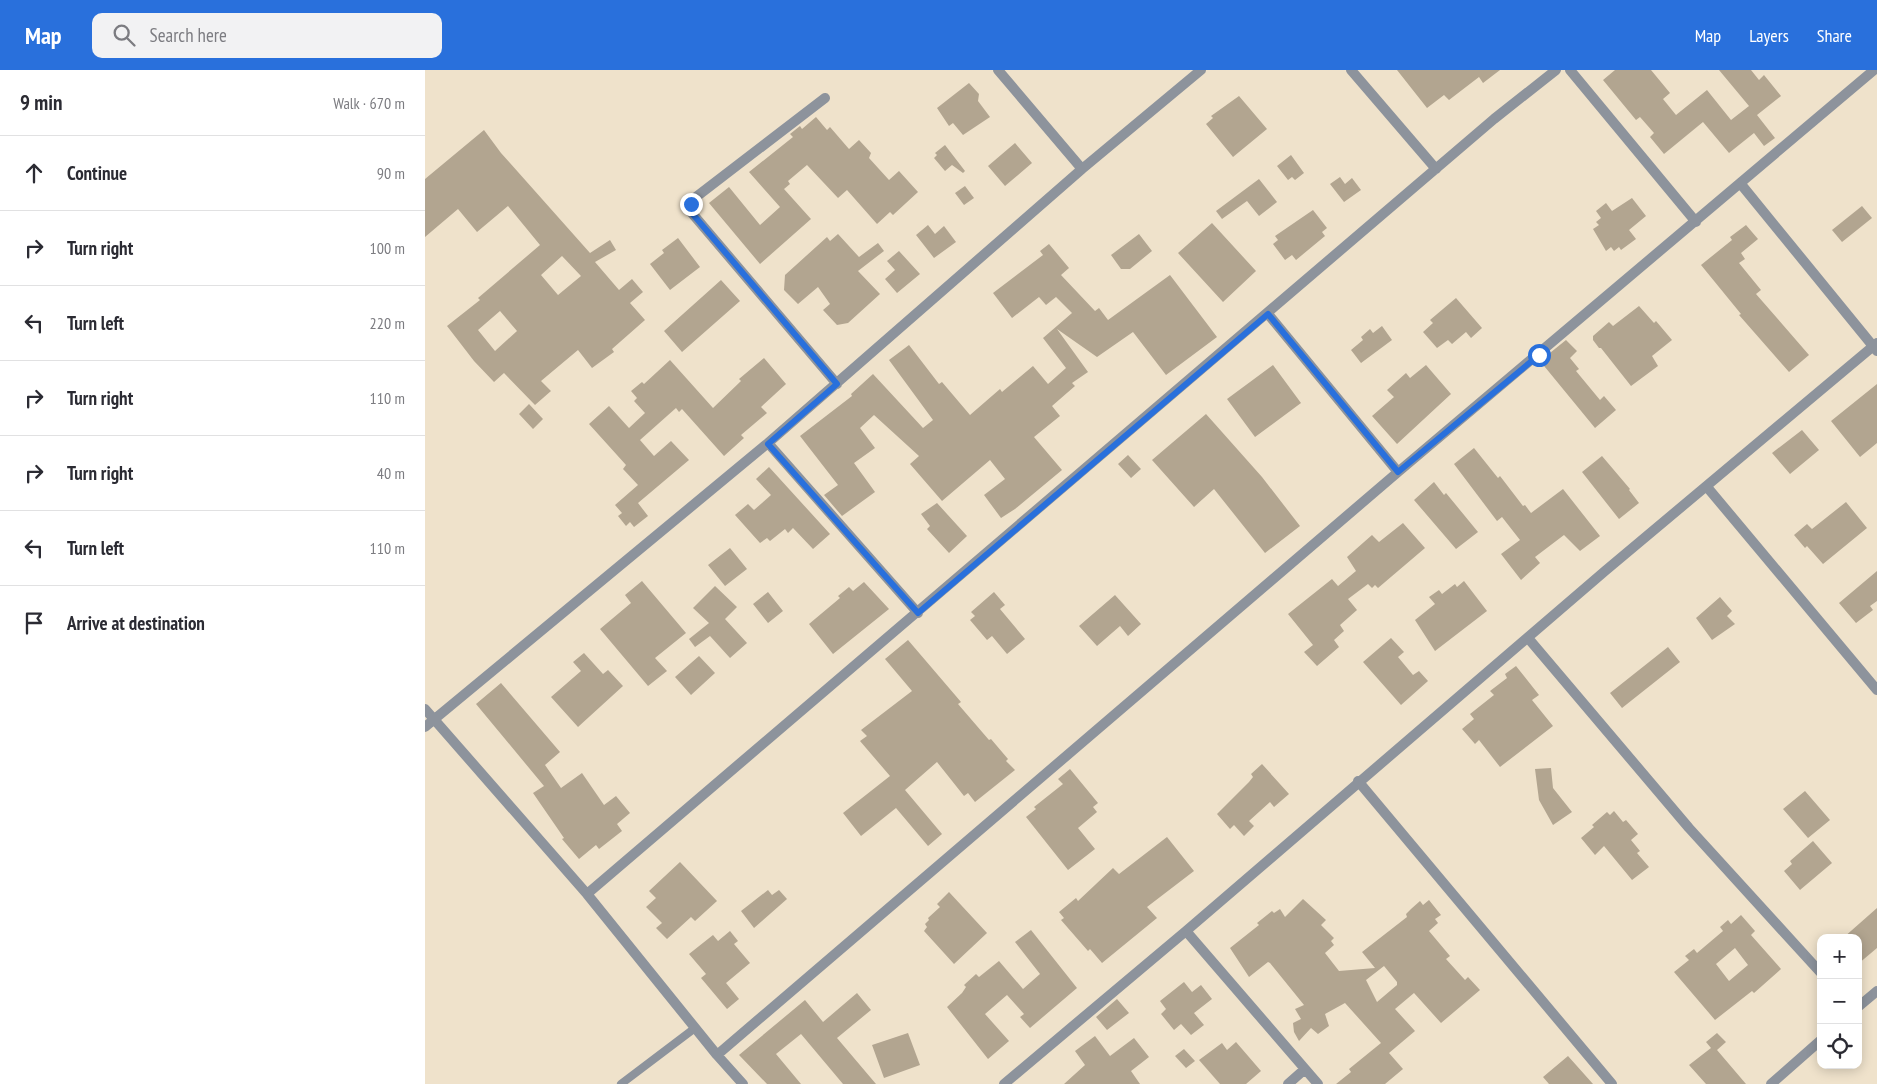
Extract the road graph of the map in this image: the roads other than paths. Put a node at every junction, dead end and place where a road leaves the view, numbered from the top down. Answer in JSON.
{"nodes":[{"id":1,"x":998,"y":70,"type":"edge"},
{"id":2,"x":1201,"y":70,"type":"edge"},
{"id":3,"x":1351,"y":70,"type":"edge"},
{"id":4,"x":1556,"y":70,"type":"edge"},
{"id":5,"x":1570,"y":70,"type":"edge"},
{"id":6,"x":1874,"y":70,"type":"edge"},
{"id":7,"x":825,"y":98,"type":"dead end"},
{"id":8,"x":1082,"y":169,"type":"junction"},
{"id":9,"x":1437,"y":169,"type":"junction"},
{"id":10,"x":1740,"y":183,"type":"junction"},
{"id":11,"x":1696,"y":222,"type":"junction"},
{"id":12,"x":1268,"y":314,"type":"junction"},
{"id":13,"x":1876,"y":347,"type":"edge"},
{"id":14,"x":837,"y":384,"type":"junction"},
{"id":15,"x":768,"y":444,"type":"junction"},
{"id":16,"x":1398,"y":472,"type":"junction"},
{"id":17,"x":1707,"y":487,"type":"junction"},
{"id":18,"x":918,"y":613,"type":"junction"},
{"id":19,"x":1528,"y":638,"type":"junction"},
{"id":20,"x":1877,"y":690,"type":"edge"},
{"id":21,"x":425,"y":709,"type":"edge"},
{"id":22,"x":434,"y":719,"type":"junction"},
{"id":23,"x":425,"y":727,"type":"edge"},
{"id":24,"x":1358,"y":781,"type":"junction"},
{"id":25,"x":587,"y":894,"type":"junction"},
{"id":26,"x":1186,"y":931,"type":"junction"},
{"id":27,"x":1817,"y":969,"type":"edge"},
{"id":28,"x":1877,"y":991,"type":"edge"},
{"id":29,"x":1862,"y":1004,"type":"edge"},
{"id":30,"x":695,"y":1028,"type":"junction"},
{"id":31,"x":1817,"y":1044,"type":"edge"},
{"id":32,"x":717,"y":1055,"type":"junction"},
{"id":33,"x":1305,"y":1069,"type":"junction"},
{"id":34,"x":1775,"y":1083,"type":"edge"},
{"id":35,"x":621,"y":1084,"type":"edge"},
{"id":36,"x":743,"y":1084,"type":"edge"},
{"id":37,"x":1004,"y":1084,"type":"edge"},
{"id":38,"x":1288,"y":1084,"type":"edge"},
{"id":39,"x":1318,"y":1084,"type":"edge"},
{"id":40,"x":1612,"y":1084,"type":"edge"}],
"edges":[{"from":1,"to":8,"type":"street"},
{"from":2,"to":8,"type":"street"},
{"from":3,"to":9,"type":"street"},
{"from":4,"to":9,"type":"street"},
{"from":5,"to":11,"type":"street"},
{"from":6,"to":10,"type":"street"},
{"from":7,"to":14,"type":"street"},
{"from":8,"to":14,"type":"street"},
{"from":9,"to":12,"type":"street"},
{"from":10,"to":11,"type":"street"},
{"from":10,"to":13,"type":"street"},
{"from":11,"to":16,"type":"street"},
{"from":12,"to":16,"type":"street"},
{"from":12,"to":18,"type":"street"},
{"from":13,"to":17,"type":"street"},
{"from":14,"to":15,"type":"street"},
{"from":15,"to":18,"type":"street"},
{"from":15,"to":22,"type":"street"},
{"from":16,"to":32,"type":"street"},
{"from":17,"to":19,"type":"street"},
{"from":17,"to":20,"type":"street"},
{"from":18,"to":25,"type":"street"},
{"from":19,"to":24,"type":"street"},
{"from":19,"to":27,"type":"street"},
{"from":21,"to":22,"type":"street"},
{"from":22,"to":23,"type":"street"},
{"from":22,"to":25,"type":"street"},
{"from":24,"to":26,"type":"street"},
{"from":24,"to":40,"type":"street"},
{"from":25,"to":30,"type":"street"},
{"from":26,"to":33,"type":"street"},
{"from":26,"to":37,"type":"street"},
{"from":28,"to":29,"type":"street"},
{"from":30,"to":32,"type":"street"},
{"from":30,"to":35,"type":"lane"},
{"from":31,"to":34,"type":"street"},
{"from":32,"to":36,"type":"street"},
{"from":33,"to":38,"type":"street"},
{"from":33,"to":39,"type":"street"}]}
